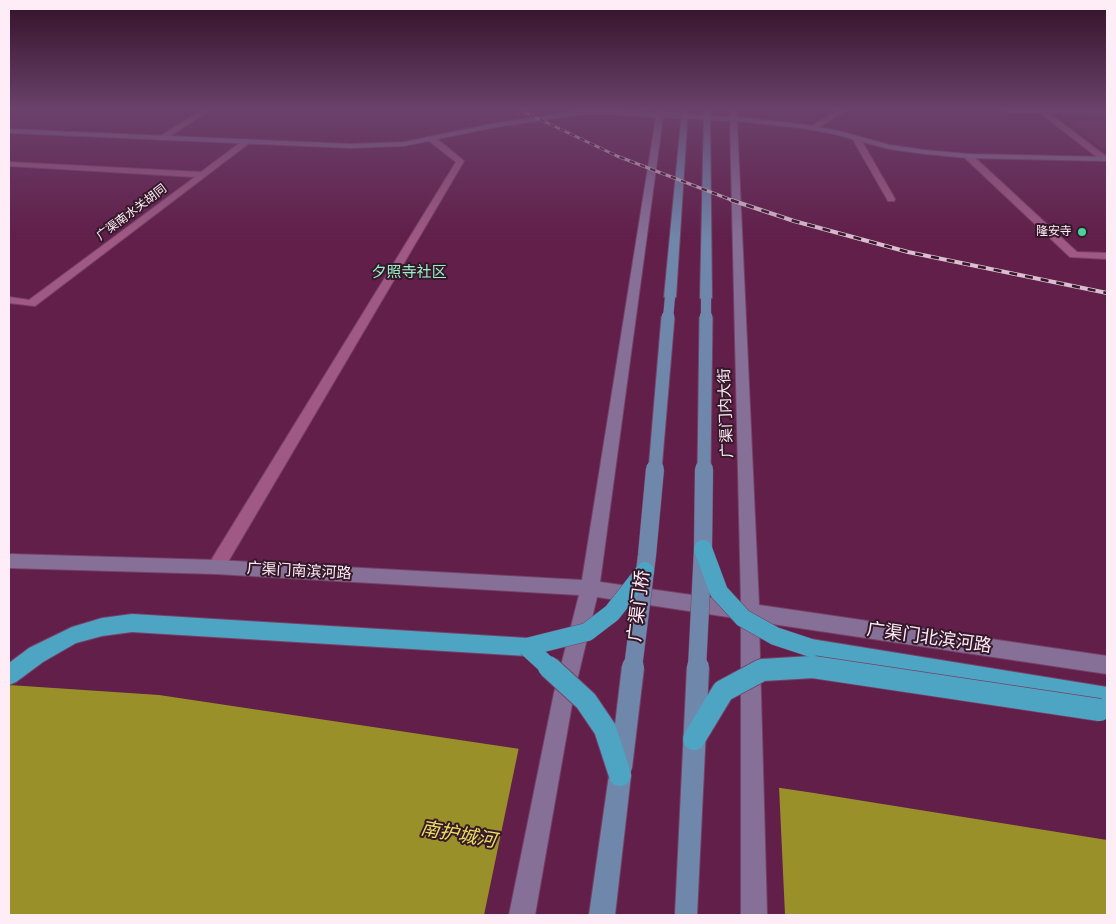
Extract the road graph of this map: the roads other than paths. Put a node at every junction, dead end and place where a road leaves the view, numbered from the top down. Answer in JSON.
{"nodes":[{"id":1,"x":232,"y":153,"type":"edge"},
{"id":2,"x":450,"y":153,"type":"edge"},
{"id":3,"x":654,"y":153,"type":"edge"},
{"id":4,"x":682,"y":153,"type":"edge"},
{"id":5,"x":707,"y":153,"type":"edge"},
{"id":6,"x":735,"y":153,"type":"edge"},
{"id":7,"x":865,"y":153,"type":"edge"},
{"id":8,"x":937,"y":153,"type":"edge"},
{"id":9,"x":968,"y":156,"type":"junction"},
{"id":10,"x":1106,"y":159,"type":"edge"},
{"id":11,"x":9,"y":164,"type":"edge"},
{"id":12,"x":203,"y":175,"type":"junction"},
{"id":13,"x":891,"y":199,"type":"dead end"},
{"id":14,"x":1107,"y":256,"type":"edge"},
{"id":15,"x":9,"y":300,"type":"edge"},
{"id":16,"x":703,"y":549,"type":"junction"},
{"id":17,"x":9,"y":561,"type":"edge"},
{"id":18,"x":216,"y":567,"type":"junction"},
{"id":19,"x":645,"y":571,"type":"junction"},
{"id":20,"x":590,"y":588,"type":"junction"},
{"id":21,"x":750,"y":613,"type":"junction"},
{"id":22,"x":527,"y":647,"type":"junction"},
{"id":23,"x":1107,"y":665,"type":"edge"},
{"id":24,"x":9,"y":675,"type":"edge"},
{"id":25,"x":1107,"y":697,"type":"edge"},
{"id":26,"x":1107,"y":712,"type":"edge"},
{"id":27,"x":694,"y":739,"type":"junction"},
{"id":28,"x":620,"y":775,"type":"junction"},
{"id":29,"x":522,"y":915,"type":"edge"},
{"id":30,"x":602,"y":915,"type":"edge"},
{"id":31,"x":686,"y":915,"type":"edge"},
{"id":32,"x":754,"y":915,"type":"edge"}],
"edges":[{"from":1,"to":12,"type":"street","name":"广渠南水关胡同"},
{"from":2,"to":18,"type":"street"},
{"from":3,"to":20,"type":"street"},
{"from":4,"to":19,"type":"main road","name":"广渠门桥","bridge":true},
{"from":5,"to":16,"type":"main road","bridge":true},
{"from":6,"to":21,"type":"street","name":"广渠门内大街"},
{"from":7,"to":13,"type":"street"},
{"from":8,"to":9,"type":"street"},
{"from":9,"to":10,"type":"street"},
{"from":9,"to":14,"type":"street"},
{"from":11,"to":12,"type":"street"},
{"from":12,"to":15,"type":"street","name":"广渠南水关胡同"},
{"from":16,"to":25,"type":"highway","bridge":true},
{"from":16,"to":27,"type":"main road","bridge":true},
{"from":17,"to":18,"type":"street","name":"广渠门南滨河路"},
{"from":18,"to":20,"type":"street","name":"广渠门南滨河路"},
{"from":19,"to":22,"type":"highway","bridge":true},
{"from":19,"to":28,"type":"main road","name":"广渠门桥","bridge":true},
{"from":20,"to":21,"type":"street","name":"广渠门南滨河路"},
{"from":20,"to":29,"type":"street"},
{"from":21,"to":23,"type":"street","name":"广渠门北滨河路"},
{"from":21,"to":32,"type":"street","name":"广渠门内大街"},
{"from":22,"to":24,"type":"highway"},
{"from":22,"to":28,"type":"highway","bridge":true},
{"from":26,"to":27,"type":"highway","bridge":true},
{"from":27,"to":31,"type":"main road","bridge":true},
{"from":28,"to":30,"type":"main road","name":"广渠门桥"}]}
